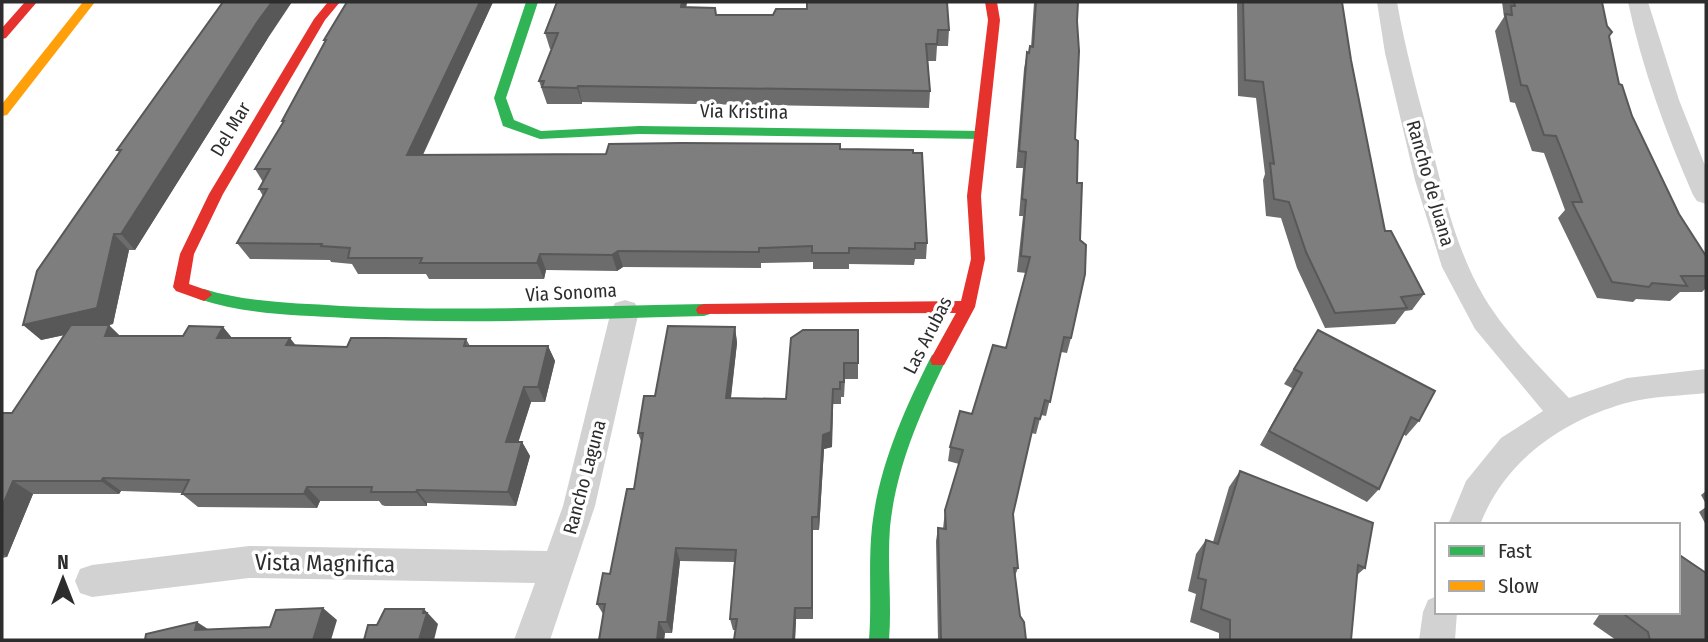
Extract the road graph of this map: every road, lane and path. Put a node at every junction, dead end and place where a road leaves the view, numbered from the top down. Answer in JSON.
{"nodes":[{"id":1,"x":31,"y":2,"type":"edge"},
{"id":2,"x":89,"y":2,"type":"edge"},
{"id":3,"x":334,"y":2,"type":"edge"},
{"id":4,"x":532,"y":2,"type":"edge"},
{"id":5,"x":991,"y":2,"type":"edge"},
{"id":6,"x":1387,"y":2,"type":"edge"},
{"id":7,"x":1638,"y":2,"type":"edge"},
{"id":8,"x":2,"y":35,"type":"edge"},
{"id":9,"x":2,"y":112,"type":"edge"},
{"id":10,"x":981,"y":135,"type":"junction"},
{"id":11,"x":1706,"y":195,"type":"edge"},
{"id":12,"x":181,"y":287,"type":"joint"},
{"id":13,"x":967,"y":307,"type":"junction"},
{"id":14,"x":625,"y":311,"type":"junction"},
{"id":15,"x":1706,"y":381,"type":"edge"},
{"id":16,"x":1564,"y":413,"type":"junction"},
{"id":17,"x":1465,"y":523,"type":"edge"},
{"id":18,"x":559,"y":567,"type":"junction"},
{"id":19,"x":92,"y":581,"type":"dead end"},
{"id":20,"x":1440,"y":614,"type":"edge"},
{"id":21,"x":532,"y":640,"type":"edge"},
{"id":22,"x":879,"y":640,"type":"edge"},
{"id":23,"x":1437,"y":640,"type":"edge"}],
"edges":[{"from":1,"to":8,"type":"street"},
{"from":2,"to":9,"type":"street"},
{"from":3,"to":12,"type":"street","name":"Del Mar"},
{"from":4,"to":10,"type":"street","name":"Via Kristina"},
{"from":5,"to":10,"type":"street","name":"Las Arubas"},
{"from":6,"to":16,"type":"street","name":"Rancho de Juana"},
{"from":7,"to":11,"type":"street"},
{"from":10,"to":13,"type":"street","name":"Las Arubas"},
{"from":12,"to":14,"type":"street","name":"Via Sonoma"},
{"from":13,"to":14,"type":"street","name":"Via Sonoma"},
{"from":13,"to":22,"type":"street","name":"Las Arubas"},
{"from":14,"to":18,"type":"street","name":"Rancho Laguna"},
{"from":15,"to":16,"type":"street"},
{"from":16,"to":17,"type":"street"},
{"from":18,"to":19,"type":"street","name":"Vista Magnifica"},
{"from":18,"to":21,"type":"street","name":"Rancho Laguna"},
{"from":20,"to":23,"type":"street"}]}
